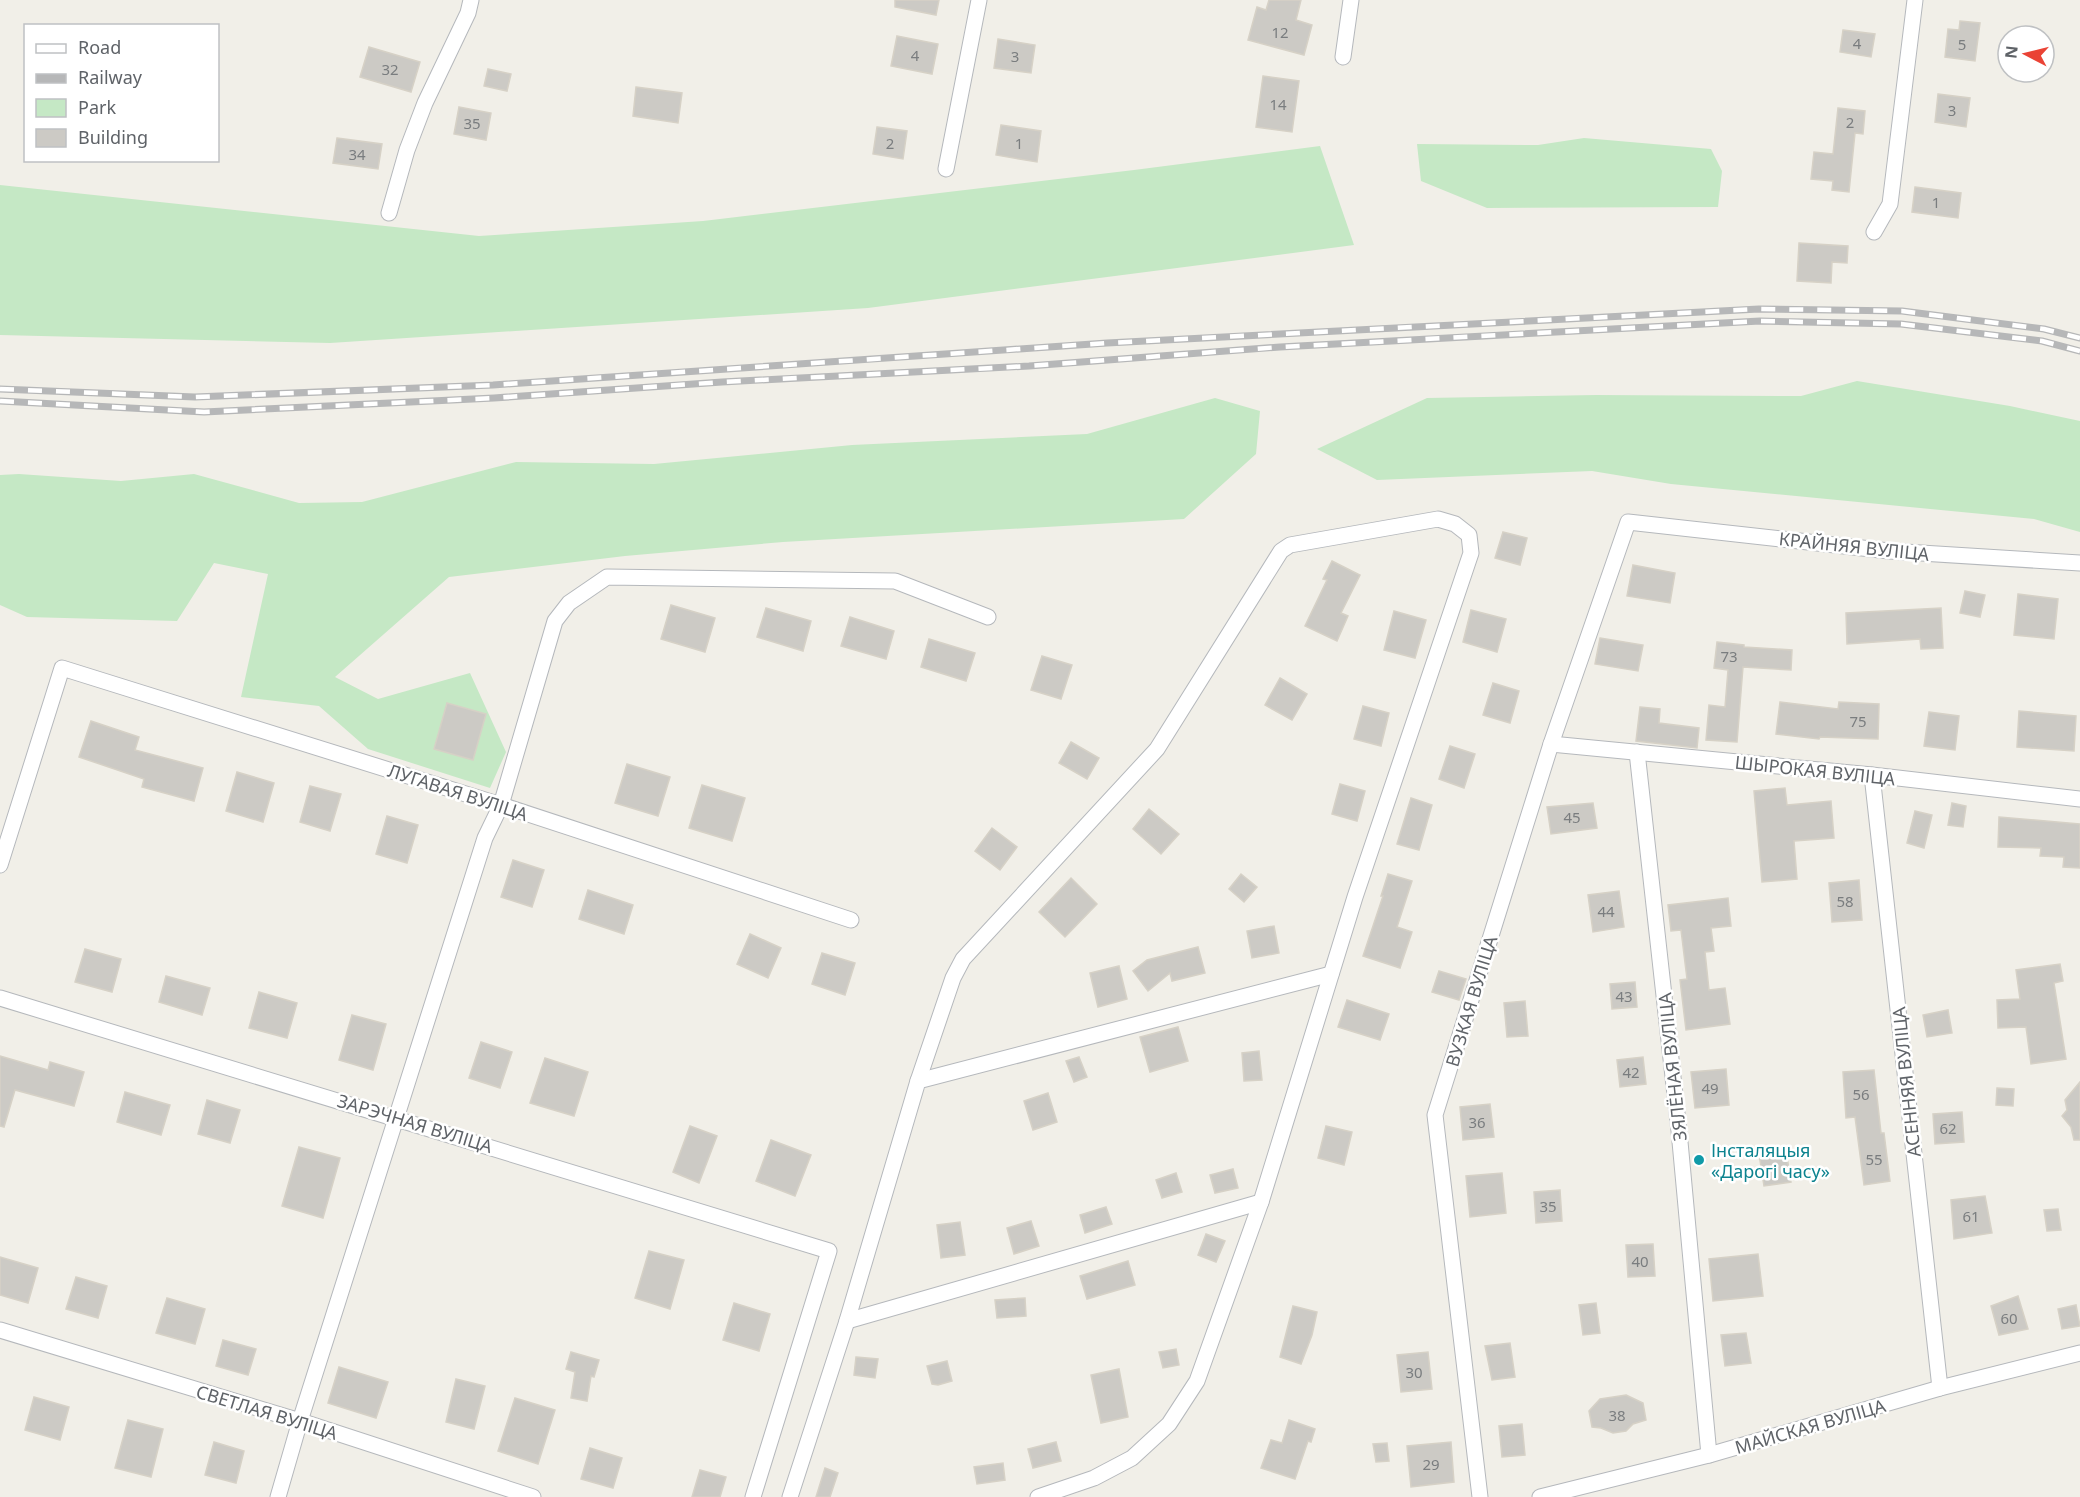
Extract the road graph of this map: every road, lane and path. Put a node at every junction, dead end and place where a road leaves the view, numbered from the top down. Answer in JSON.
{"nodes":[{"id":1,"x":471,"y":0,"type":"edge"},
{"id":2,"x":979,"y":0,"type":"edge"},
{"id":3,"x":1351,"y":0,"type":"edge"},
{"id":4,"x":1915,"y":0,"type":"edge"},
{"id":5,"x":1343,"y":57,"type":"dead end"},
{"id":6,"x":946,"y":169,"type":"dead end"},
{"id":7,"x":388,"y":213,"type":"dead end"},
{"id":8,"x":1874,"y":232,"type":"dead end"},
{"id":9,"x":1628,"y":522,"type":"joint"},
{"id":10,"x":2080,"y":563,"type":"edge"},
{"id":11,"x":988,"y":617,"type":"dead end"},
{"id":12,"x":1551,"y":744,"type":"junction"},
{"id":13,"x":1637,"y":752,"type":"junction"},
{"id":14,"x":1872,"y":775,"type":"junction"},
{"id":15,"x":2080,"y":799,"type":"edge"},
{"id":16,"x":501,"y":805,"type":"junction"},
{"id":17,"x":0,"y":865,"type":"edge"},
{"id":18,"x":851,"y":920,"type":"dead end"},
{"id":19,"x":1331,"y":974,"type":"junction"},
{"id":20,"x":0,"y":998,"type":"edge"},
{"id":21,"x":918,"y":1081,"type":"junction"},
{"id":22,"x":396,"y":1118,"type":"junction"},
{"id":23,"x":1261,"y":1202,"type":"junction"},
{"id":24,"x":847,"y":1321,"type":"junction"},
{"id":25,"x":0,"y":1330,"type":"edge"},
{"id":26,"x":2080,"y":1353,"type":"edge"},
{"id":27,"x":1940,"y":1388,"type":"junction"},
{"id":28,"x":300,"y":1421,"type":"junction"},
{"id":29,"x":1709,"y":1455,"type":"junction"},
{"id":30,"x":279,"y":1497,"type":"edge"},
{"id":31,"x":533,"y":1497,"type":"edge"},
{"id":32,"x":753,"y":1497,"type":"edge"},
{"id":33,"x":790,"y":1497,"type":"edge"},
{"id":34,"x":1038,"y":1497,"type":"edge"},
{"id":35,"x":1480,"y":1497,"type":"edge"},
{"id":36,"x":1540,"y":1497,"type":"edge"}],
"edges":[{"from":1,"to":7,"type":"street"},
{"from":2,"to":6,"type":"street"},
{"from":3,"to":5,"type":"street"},
{"from":4,"to":8,"type":"street"},
{"from":9,"to":10,"type":"street","name":"КРАЙНЯЯ ВУЛІЦА"},
{"from":9,"to":12,"type":"street","name":"ВУЗКАЯ ВУЛІЦА"},
{"from":11,"to":16,"type":"street"},
{"from":12,"to":13,"type":"street","name":"ШЫРОКАЯ ВУЛІЦА"},
{"from":12,"to":35,"type":"street","name":"ВУЗКАЯ ВУЛІЦА"},
{"from":13,"to":14,"type":"street","name":"ШЫРОКАЯ ВУЛІЦА"},
{"from":13,"to":29,"type":"street","name":"ЗЯЛЁНАЯ ВУЛІЦА"},
{"from":14,"to":15,"type":"street","name":"ШЫРОКАЯ ВУЛІЦА"},
{"from":14,"to":27,"type":"street","name":"АСЕННЯЯ ВУЛІЦА"},
{"from":16,"to":17,"type":"street","name":"ЛУГАВАЯ ВУЛІЦА"},
{"from":16,"to":18,"type":"street","name":"ЛУГАВАЯ ВУЛІЦА"},
{"from":16,"to":22,"type":"street"},
{"from":19,"to":21,"type":"street"},
{"from":19,"to":21,"type":"street"},
{"from":19,"to":23,"type":"street"},
{"from":20,"to":22,"type":"street","name":"ЗАРЭЧНАЯ ВУЛІЦА"},
{"from":21,"to":24,"type":"street"},
{"from":22,"to":28,"type":"street"},
{"from":22,"to":32,"type":"street","name":"ЗАРЭЧНАЯ ВУЛІЦА"},
{"from":23,"to":24,"type":"street"},
{"from":23,"to":34,"type":"street"},
{"from":24,"to":33,"type":"street"},
{"from":25,"to":28,"type":"street","name":"СВЕТЛАЯ ВУЛІЦА"},
{"from":26,"to":27,"type":"street","name":"МАЙСКАЯ ВУЛІЦА"},
{"from":27,"to":29,"type":"street","name":"МАЙСКАЯ ВУЛІЦА"},
{"from":28,"to":30,"type":"street"},
{"from":28,"to":31,"type":"street","name":"СВЕТЛАЯ ВУЛІЦА"},
{"from":29,"to":36,"type":"street","name":"МАЙСКАЯ ВУЛІЦА"}]}
